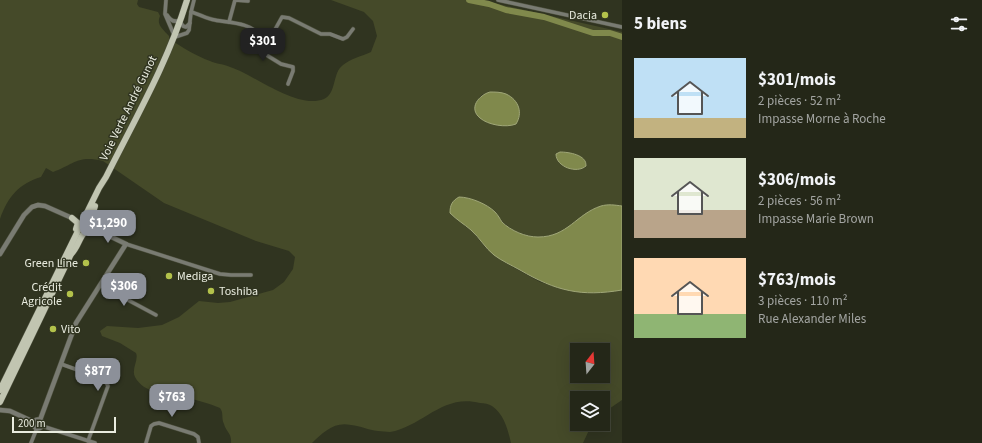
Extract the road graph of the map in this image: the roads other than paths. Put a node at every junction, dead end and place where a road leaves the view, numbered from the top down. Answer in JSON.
{"nodes":[{"id":1,"x":166,"y":0,"type":"edge"},
{"id":2,"x":189,"y":0,"type":"edge"},
{"id":3,"x":194,"y":0,"type":"edge"},
{"id":4,"x":498,"y":0,"type":"edge"},
{"id":5,"x":248,"y":1,"type":"dead end"},
{"id":6,"x":165,"y":10,"type":"junction"},
{"id":7,"x":187,"y":11,"type":"junction"},
{"id":8,"x":181,"y":21,"type":"junction"},
{"id":9,"x":229,"y":22,"type":"junction"},
{"id":10,"x":190,"y":23,"type":"junction"},
{"id":11,"x":622,"y":27,"type":"edge"},
{"id":12,"x":353,"y":28,"type":"dead end"},
{"id":13,"x":259,"y":34,"type":"junction"},
{"id":14,"x":175,"y":36,"type":"junction"},
{"id":15,"x":288,"y":84,"type":"dead end"},
{"id":16,"x":92,"y":206,"type":"junction"},
{"id":17,"x":72,"y":218,"type":"junction"},
{"id":18,"x":97,"y":230,"type":"junction"},
{"id":19,"x":126,"y":244,"type":"junction"},
{"id":20,"x":0,"y":254,"type":"edge"},
{"id":21,"x":69,"y":254,"type":"junction"},
{"id":22,"x":251,"y":275,"type":"dead end"},
{"id":23,"x":100,"y":285,"type":"junction"},
{"id":24,"x":156,"y":315,"type":"dead end"},
{"id":25,"x":61,"y":364,"type":"junction"},
{"id":26,"x":0,"y":390,"type":"edge"},
{"id":27,"x":0,"y":402,"type":"edge"},
{"id":28,"x":0,"y":410,"type":"edge"},
{"id":29,"x":40,"y":420,"type":"junction"},
{"id":30,"x":34,"y":422,"type":"junction"},
{"id":31,"x":40,"y":427,"type":"junction"},
{"id":32,"x":88,"y":441,"type":"junction"},
{"id":33,"x":31,"y":443,"type":"edge"},
{"id":34,"x":95,"y":443,"type":"edge"},
{"id":35,"x":146,"y":443,"type":"edge"},
{"id":36,"x":199,"y":443,"type":"edge"}],
"edges":[{"from":1,"to":6,"type":"street"},
{"from":2,"to":7,"type":"main road","name":"Voie Verte André Gunot"},
{"from":3,"to":7,"type":"street"},
{"from":4,"to":11,"type":"street"},
{"from":5,"to":9,"type":"street"},
{"from":6,"to":8,"type":"street"},
{"from":6,"to":14,"type":"street"},
{"from":7,"to":8,"type":"main road","name":"Voie Verte André Gunot"},
{"from":7,"to":9,"type":"street"},
{"from":7,"to":10,"type":"street"},
{"from":8,"to":10,"type":"street"},
{"from":8,"to":14,"type":"main road","name":"Voie Verte André Gunot"},
{"from":9,"to":13,"type":"street"},
{"from":10,"to":14,"type":"street"},
{"from":12,"to":13,"type":"street"},
{"from":13,"to":15,"type":"street"},
{"from":14,"to":16,"type":"main road","name":"Voie Verte André Gunot"},
{"from":16,"to":17,"type":"main road"},
{"from":16,"to":18,"type":"main road"},
{"from":16,"to":21,"type":"main road","name":"Voie Verte André Gunot"},
{"from":17,"to":20,"type":"street"},
{"from":17,"to":21,"type":"main road"},
{"from":18,"to":19,"type":"street"},
{"from":18,"to":21,"type":"main road"},
{"from":19,"to":22,"type":"street"},
{"from":19,"to":23,"type":"street"},
{"from":21,"to":26,"type":"main road","name":"Voie Verte André Gunot"},
{"from":21,"to":27,"type":"main road","name":"Voie Verte André Gunot"},
{"from":23,"to":24,"type":"street"},
{"from":23,"to":25,"type":"street"},
{"from":25,"to":29,"type":"street"},
{"from":25,"to":32,"type":"street"},
{"from":28,"to":30,"type":"street"},
{"from":29,"to":30,"type":"street"},
{"from":29,"to":31,"type":"street"},
{"from":30,"to":31,"type":"street"},
{"from":31,"to":32,"type":"street"},
{"from":31,"to":33,"type":"street"},
{"from":32,"to":34,"type":"street"},
{"from":35,"to":36,"type":"street"}]}
